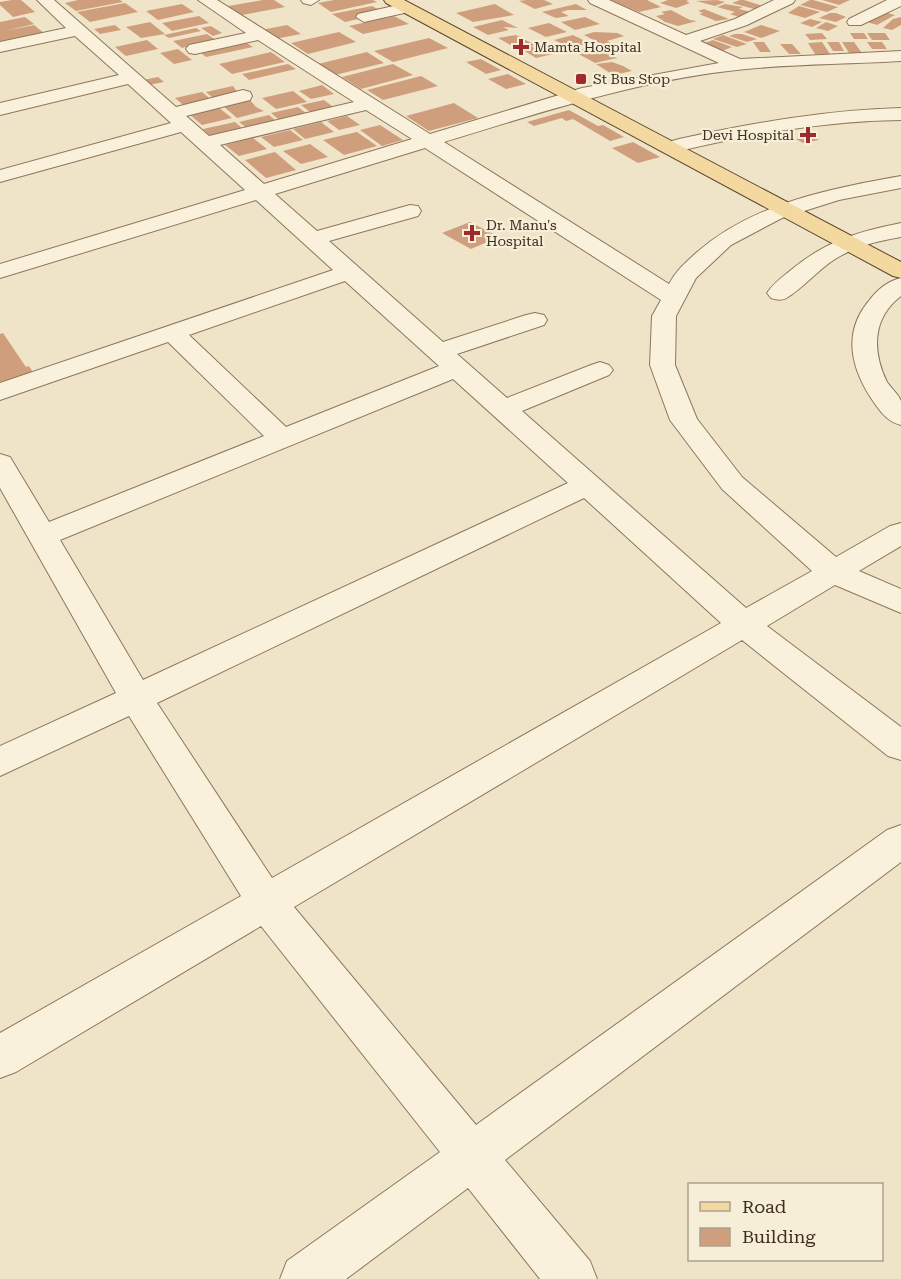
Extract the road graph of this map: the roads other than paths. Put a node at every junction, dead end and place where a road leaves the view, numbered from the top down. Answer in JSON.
{"nodes":[{"id":1,"x":45,"y":0,"type":"edge"},
{"id":2,"x":206,"y":0,"type":"edge"},
{"id":3,"x":596,"y":0,"type":"edge"},
{"id":4,"x":787,"y":0,"type":"edge"},
{"id":5,"x":900,"y":0,"type":"edge"},
{"id":6,"x":401,"y":3,"type":"edge"},
{"id":7,"x":363,"y":17,"type":"dead end"},
{"id":8,"x":855,"y":22,"type":"dead end"},
{"id":9,"x":78,"y":30,"type":"junction"},
{"id":10,"x":260,"y":35,"type":"junction"},
{"id":11,"x":684,"y":41,"type":"junction"},
{"id":12,"x":0,"y":47,"type":"edge"},
{"id":13,"x":195,"y":49,"type":"dead end"},
{"id":14,"x":898,"y":50,"type":"edge"},
{"id":15,"x":738,"y":65,"type":"junction"},
{"id":16,"x":131,"y":78,"type":"junction"},
{"id":17,"x":578,"y":95,"type":"junction"},
{"id":18,"x":243,"y":96,"type":"dead end"},
{"id":19,"x":369,"y":104,"type":"junction"},
{"id":20,"x":0,"y":109,"type":"edge"},
{"id":21,"x":901,"y":114,"type":"edge"},
{"id":22,"x":178,"y":119,"type":"junction"},
{"id":23,"x":428,"y":141,"type":"junction"},
{"id":24,"x":205,"y":143,"type":"junction"},
{"id":25,"x":679,"y":145,"type":"junction"},
{"id":26,"x":0,"y":176,"type":"edge"},
{"id":27,"x":901,"y":182,"type":"edge"},
{"id":28,"x":260,"y":192,"type":"junction"},
{"id":29,"x":788,"y":207,"type":"junction"},
{"id":30,"x":410,"y":211,"type":"dead end"},
{"id":31,"x":901,"y":230,"type":"edge"},
{"id":32,"x":313,"y":239,"type":"junction"},
{"id":33,"x":854,"y":241,"type":"junction"},
{"id":34,"x":901,"y":262,"type":"edge"},
{"id":35,"x":0,"y":271,"type":"edge"},
{"id":36,"x":901,"y":271,"type":"edge"},
{"id":37,"x":350,"y":272,"type":"junction"},
{"id":38,"x":901,"y":285,"type":"edge"},
{"id":39,"x":779,"y":293,"type":"dead end"},
{"id":40,"x":670,"y":295,"type":"junction"},
{"id":41,"x":535,"y":320,"type":"dead end"},
{"id":42,"x":172,"y":333,"type":"junction"},
{"id":43,"x":447,"y":360,"type":"junction"},
{"id":44,"x":600,"y":370,"type":"dead end"},
{"id":45,"x":0,"y":393,"type":"edge"},
{"id":46,"x":503,"y":410,"type":"junction"},
{"id":47,"x":901,"y":417,"type":"edge"},
{"id":48,"x":282,"y":438,"type":"junction"},
{"id":49,"x":0,"y":463,"type":"edge"},
{"id":50,"x":588,"y":485,"type":"junction"},
{"id":51,"x":901,"y":533,"type":"edge"},
{"id":52,"x":42,"y":536,"type":"junction"},
{"id":53,"x":834,"y":571,"type":"junction"},
{"id":54,"x":901,"y":602,"type":"edge"},
{"id":55,"x":743,"y":624,"type":"junction"},
{"id":56,"x":136,"y":698,"type":"junction"},
{"id":57,"x":901,"y":746,"type":"edge"},
{"id":58,"x":0,"y":762,"type":"edge"},
{"id":59,"x":901,"y":841,"type":"edge"},
{"id":60,"x":266,"y":902,"type":"junction"},
{"id":61,"x":0,"y":1057,"type":"edge"},
{"id":62,"x":472,"y":1156,"type":"junction"},
{"id":63,"x":305,"y":1279,"type":"edge"},
{"id":64,"x":572,"y":1279,"type":"edge"}],
"edges":[{"from":1,"to":9,"type":"street"},
{"from":2,"to":10,"type":"street"},
{"from":3,"to":11,"type":"street"},
{"from":4,"to":11,"type":"street"},
{"from":5,"to":8,"type":"street"},
{"from":6,"to":7,"type":"street"},
{"from":6,"to":17,"type":"main road"},
{"from":9,"to":12,"type":"street"},
{"from":9,"to":16,"type":"street"},
{"from":10,"to":13,"type":"street"},
{"from":10,"to":19,"type":"street"},
{"from":11,"to":15,"type":"street"},
{"from":14,"to":15,"type":"street"},
{"from":15,"to":17,"type":"street"},
{"from":16,"to":20,"type":"street"},
{"from":16,"to":22,"type":"street"},
{"from":17,"to":23,"type":"street"},
{"from":17,"to":25,"type":"main road"},
{"from":17,"to":29,"type":"main road"},
{"from":18,"to":22,"type":"street"},
{"from":19,"to":23,"type":"street"},
{"from":19,"to":24,"type":"street"},
{"from":21,"to":25,"type":"street"},
{"from":22,"to":24,"type":"street"},
{"from":22,"to":26,"type":"street"},
{"from":23,"to":28,"type":"street"},
{"from":23,"to":40,"type":"street"},
{"from":24,"to":28,"type":"street"},
{"from":25,"to":29,"type":"main road"},
{"from":27,"to":29,"type":"street"},
{"from":28,"to":32,"type":"street"},
{"from":28,"to":35,"type":"street"},
{"from":29,"to":33,"type":"main road"},
{"from":29,"to":40,"type":"street"},
{"from":30,"to":32,"type":"street"},
{"from":31,"to":33,"type":"street"},
{"from":32,"to":37,"type":"street"},
{"from":33,"to":34,"type":"main road"},
{"from":33,"to":36,"type":"main road"},
{"from":33,"to":39,"type":"street"},
{"from":37,"to":42,"type":"street"},
{"from":37,"to":43,"type":"street"},
{"from":38,"to":47,"type":"street"},
{"from":40,"to":53,"type":"street"},
{"from":41,"to":43,"type":"street"},
{"from":42,"to":45,"type":"street"},
{"from":42,"to":48,"type":"street"},
{"from":43,"to":46,"type":"street"},
{"from":43,"to":48,"type":"street"},
{"from":44,"to":46,"type":"street"},
{"from":46,"to":50,"type":"street"},
{"from":48,"to":52,"type":"street"},
{"from":49,"to":52,"type":"street"},
{"from":50,"to":55,"type":"street"},
{"from":50,"to":56,"type":"street"},
{"from":51,"to":53,"type":"street"},
{"from":52,"to":56,"type":"street"},
{"from":53,"to":54,"type":"street"},
{"from":53,"to":55,"type":"street"},
{"from":55,"to":57,"type":"street"},
{"from":55,"to":60,"type":"street"},
{"from":56,"to":58,"type":"street"},
{"from":56,"to":60,"type":"street"},
{"from":59,"to":62,"type":"street"},
{"from":60,"to":61,"type":"street"},
{"from":60,"to":62,"type":"street"},
{"from":62,"to":63,"type":"street"},
{"from":62,"to":64,"type":"street"}]}
